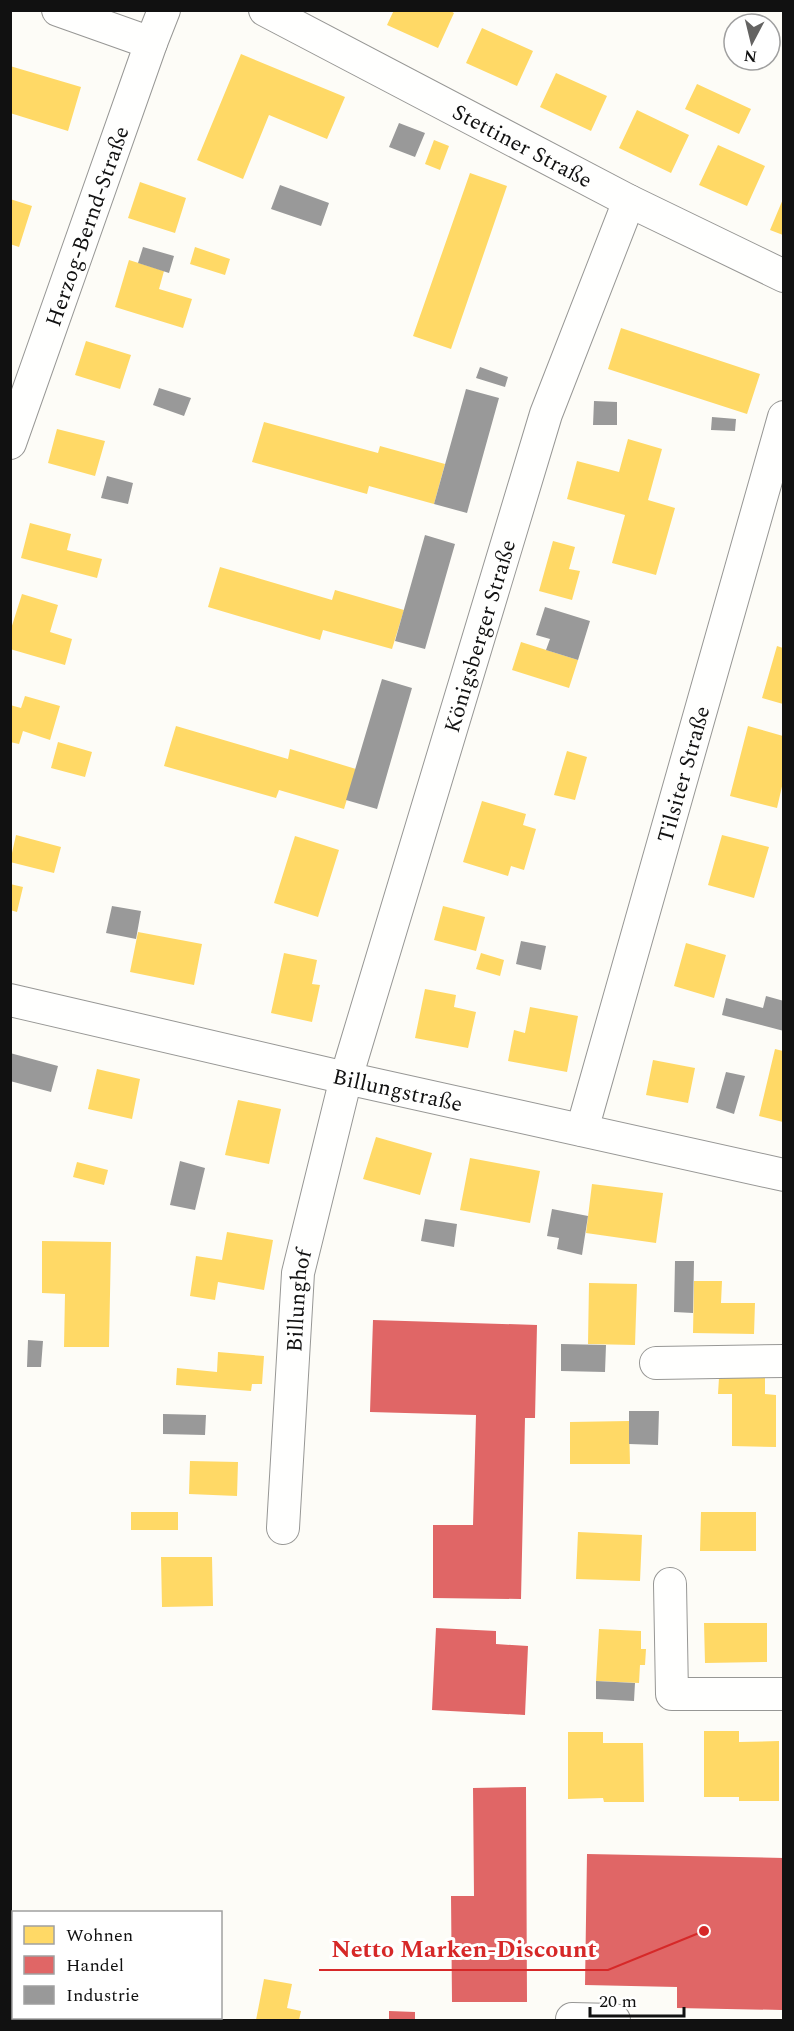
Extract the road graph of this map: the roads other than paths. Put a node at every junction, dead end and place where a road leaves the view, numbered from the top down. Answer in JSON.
{"nodes":[{"id":1,"x":58,"y":10,"type":"edge"},
{"id":2,"x":164,"y":10,"type":"edge"},
{"id":3,"x":265,"y":10,"type":"edge"},
{"id":4,"x":151,"y":43,"type":"junction"},
{"id":5,"x":629,"y":201,"type":"junction"},
{"id":6,"x":783,"y":276,"type":"edge"},
{"id":7,"x":783,"y":417,"type":"edge"},
{"id":8,"x":13,"y":427,"type":"edge"},
{"id":9,"x":10,"y":1000,"type":"edge"},
{"id":10,"x":346,"y":1078,"type":"junction"},
{"id":11,"x":582,"y":1130,"type":"junction"},
{"id":12,"x":783,"y":1175,"type":"edge"},
{"id":13,"x":783,"y":1361,"type":"edge"},
{"id":14,"x":656,"y":1363,"type":"dead end"},
{"id":15,"x":284,"y":1528,"type":"dead end"},
{"id":16,"x":670,"y":1584,"type":"dead end"},
{"id":17,"x":783,"y":1694,"type":"edge"},
{"id":18,"x":572,"y":2020,"type":"edge"},
{"id":19,"x":614,"y":2020,"type":"edge"}],
"edges":[{"from":1,"to":4,"type":"street"},
{"from":2,"to":4,"type":"street","name":"Herzog-Bernd-Straße"},
{"from":3,"to":5,"type":"street","name":"Stettiner Straße"},
{"from":4,"to":8,"type":"street","name":"Herzog-Bernd-Straße"},
{"from":5,"to":6,"type":"street","name":"Stettiner Straße"},
{"from":5,"to":10,"type":"street","name":"Königsberger Straße"},
{"from":7,"to":11,"type":"street","name":"Tilsiter Straße"},
{"from":9,"to":10,"type":"street","name":"Billungstraße"},
{"from":10,"to":11,"type":"street","name":"Billungstraße"},
{"from":10,"to":15,"type":"street","name":"Billunghof"},
{"from":11,"to":12,"type":"street","name":"Billungstraße"},
{"from":13,"to":14,"type":"street"},
{"from":16,"to":17,"type":"street"},
{"from":18,"to":19,"type":"street"}]}
